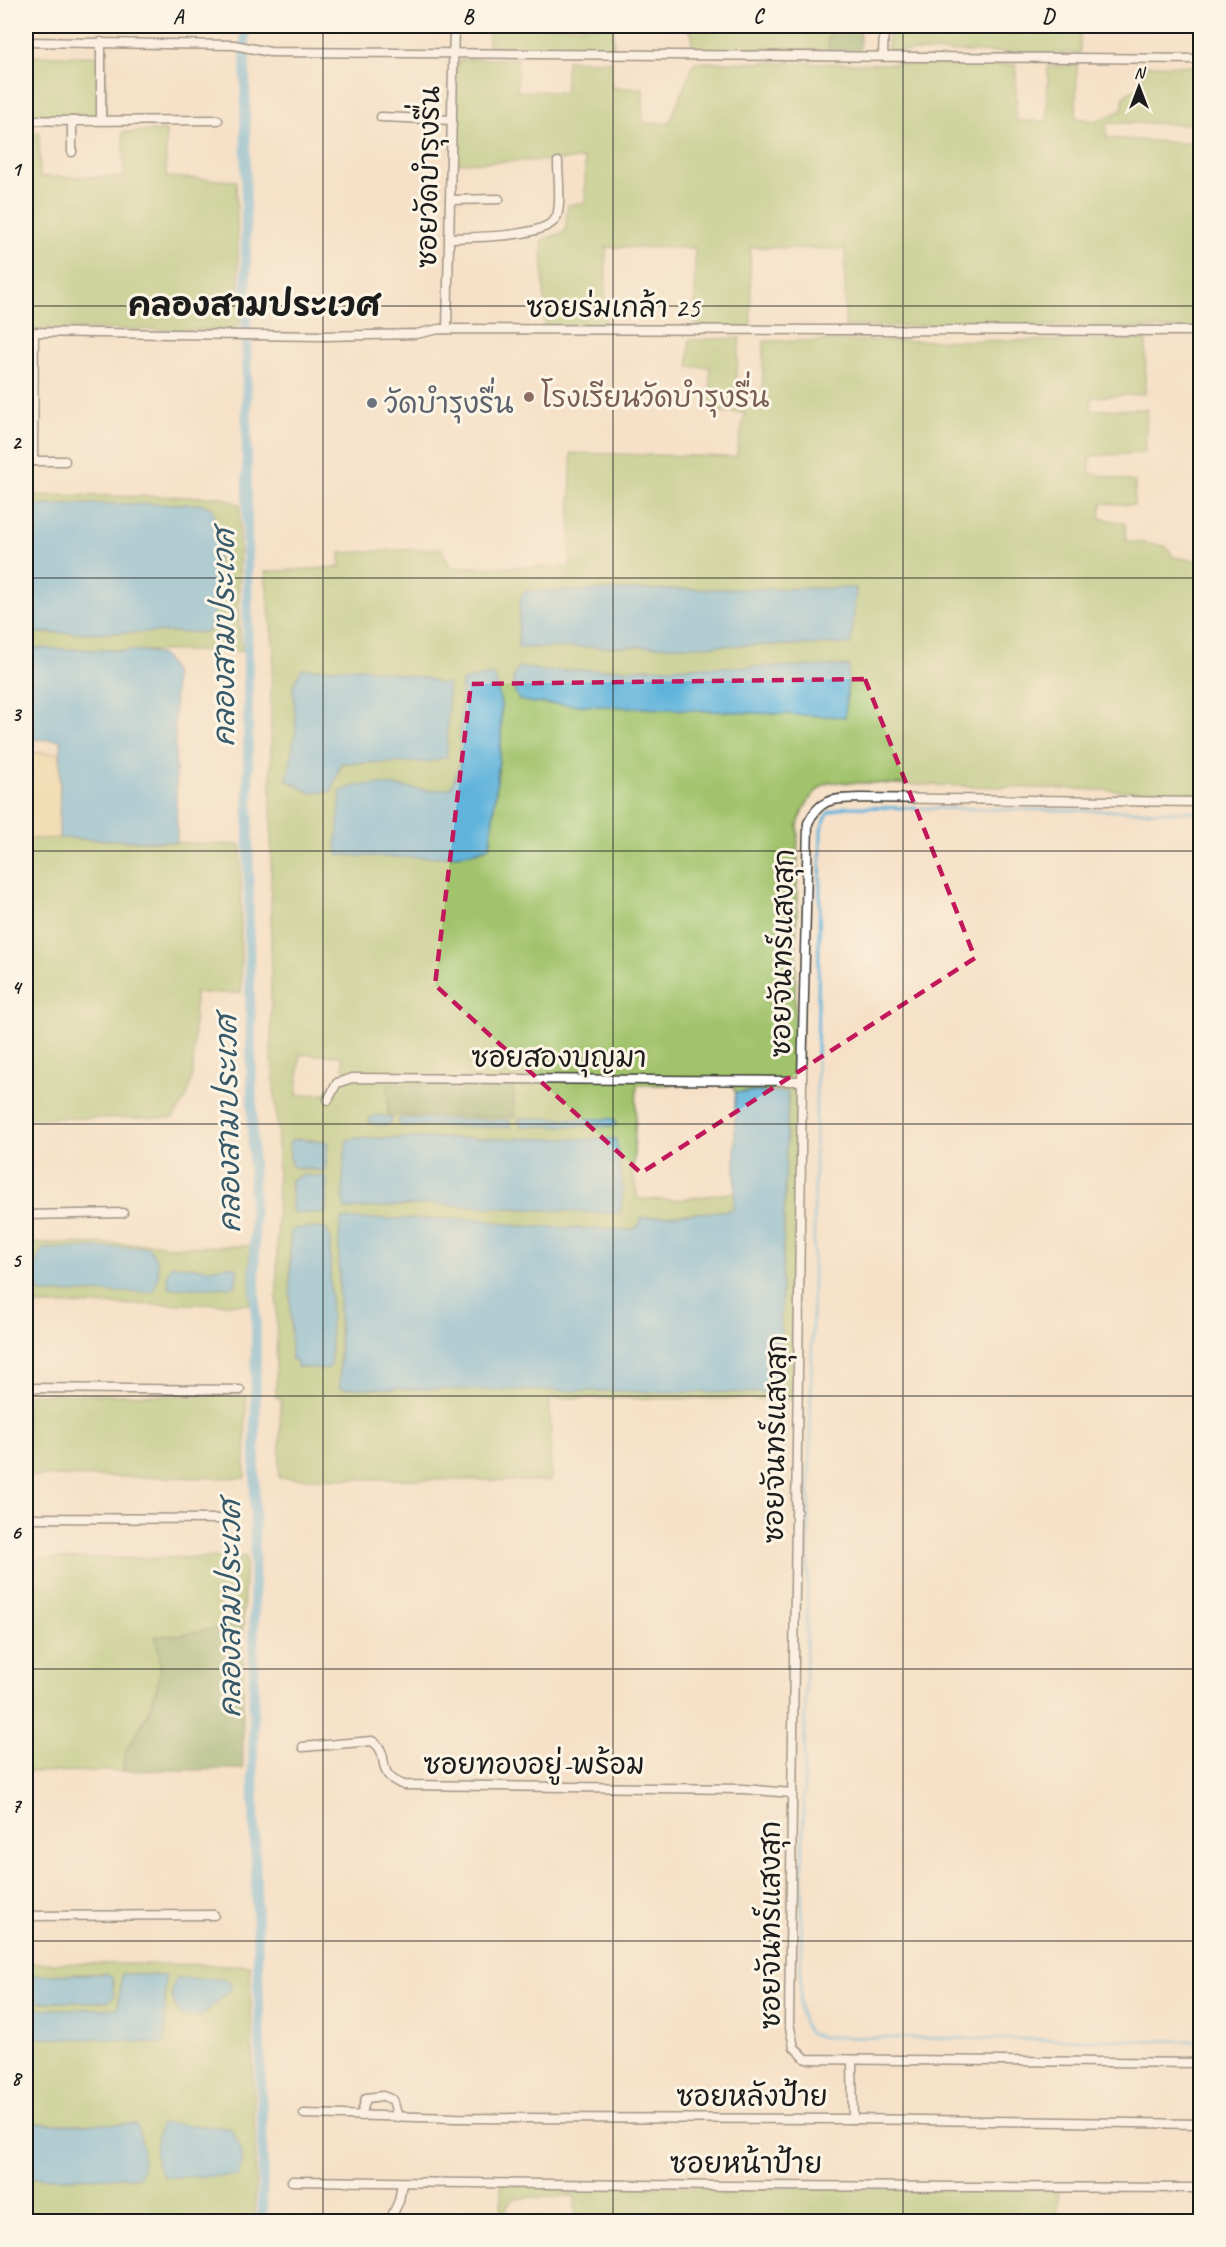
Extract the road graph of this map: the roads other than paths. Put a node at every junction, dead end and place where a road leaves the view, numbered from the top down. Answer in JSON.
{"nodes":[{"id":1,"x":454,"y":26,"type":"edge"},
{"id":2,"x":884,"y":26,"type":"edge"},
{"id":3,"x":26,"y":42,"type":"edge"},
{"id":4,"x":101,"y":42,"type":"junction"},
{"id":5,"x":454,"y":53,"type":"junction"},
{"id":6,"x":884,"y":56,"type":"junction"},
{"id":7,"x":1200,"y":59,"type":"edge"},
{"id":8,"x":381,"y":117,"type":"dead end"},
{"id":9,"x":26,"y":120,"type":"edge"},
{"id":10,"x":101,"y":120,"type":"junction"},
{"id":11,"x":218,"y":120,"type":"dead end"},
{"id":12,"x":452,"y":120,"type":"junction"},
{"id":13,"x":72,"y":121,"type":"junction"},
{"id":14,"x":72,"y":152,"type":"dead end"},
{"id":15,"x":558,"y":162,"type":"dead end"},
{"id":16,"x":450,"y":200,"type":"junction"},
{"id":17,"x":500,"y":200,"type":"dead end"},
{"id":18,"x":449,"y":238,"type":"junction"},
{"id":19,"x":447,"y":329,"type":"junction"},
{"id":20,"x":1200,"y":331,"type":"edge"},
{"id":21,"x":30,"y":332,"type":"edge"},
{"id":22,"x":29,"y":422,"type":"edge"},
{"id":23,"x":65,"y":460,"type":"dead end"},
{"id":24,"x":29,"y":461,"type":"edge"},
{"id":25,"x":1200,"y":802,"type":"edge"},
{"id":26,"x":802,"y":1081,"type":"junction"},
{"id":27,"x":328,"y":1100,"type":"dead end"},
{"id":28,"x":123,"y":1213,"type":"dead end"},
{"id":29,"x":26,"y":1215,"type":"edge"},
{"id":30,"x":26,"y":1388,"type":"edge"},
{"id":31,"x":240,"y":1390,"type":"dead end"},
{"id":32,"x":26,"y":1518,"type":"edge"},
{"id":33,"x":220,"y":1519,"type":"dead end"},
{"id":34,"x":303,"y":1747,"type":"dead end"},
{"id":35,"x":792,"y":1792,"type":"junction"},
{"id":36,"x":214,"y":1915,"type":"dead end"},
{"id":37,"x":26,"y":1916,"type":"edge"},
{"id":38,"x":852,"y":2060,"type":"junction"},
{"id":39,"x":1200,"y":2063,"type":"edge"},
{"id":40,"x":304,"y":2114,"type":"dead end"},
{"id":41,"x":361,"y":2116,"type":"junction"},
{"id":42,"x":398,"y":2117,"type":"junction"},
{"id":43,"x":853,"y":2119,"type":"junction"},
{"id":44,"x":1200,"y":2124,"type":"edge"},
{"id":45,"x":292,"y":2181,"type":"dead end"},
{"id":46,"x":402,"y":2183,"type":"junction"},
{"id":47,"x":1200,"y":2188,"type":"edge"},
{"id":48,"x":390,"y":2220,"type":"dead end"}],
"edges":[{"from":1,"to":5,"type":"street","name":"ซอยวัดบำรุงรื่น"},
{"from":2,"to":6,"type":"street"},
{"from":3,"to":4,"type":"street"},
{"from":4,"to":5,"type":"street"},
{"from":4,"to":10,"type":"street"},
{"from":5,"to":6,"type":"street"},
{"from":5,"to":12,"type":"street","name":"ซอยวัดบำรุงรื่น"},
{"from":6,"to":7,"type":"street"},
{"from":8,"to":12,"type":"street"},
{"from":9,"to":13,"type":"street"},
{"from":10,"to":11,"type":"street"},
{"from":10,"to":13,"type":"street"},
{"from":12,"to":16,"type":"street","name":"ซอยวัดบำรุงรื่น"},
{"from":13,"to":14,"type":"street"},
{"from":15,"to":18,"type":"street"},
{"from":16,"to":17,"type":"street"},
{"from":16,"to":18,"type":"street","name":"ซอยวัดบำรุงรื่น"},
{"from":18,"to":19,"type":"street","name":"ซอยวัดบำรุงรื่น"},
{"from":19,"to":20,"type":"street","name":"ซอยร่มเกล้า 25"},
{"from":19,"to":21,"type":"street","name":"ซอยร่มเกล้า 25"},
{"from":21,"to":22,"type":"street"},
{"from":22,"to":24,"type":"street"},
{"from":23,"to":24,"type":"street"},
{"from":25,"to":26,"type":"street","name":"ซอยจันทร์แสงสุก"},
{"from":26,"to":27,"type":"street","name":"ซอยสองบุญมา"},
{"from":26,"to":35,"type":"street","name":"ซอยจันทร์แสงสุก"},
{"from":28,"to":29,"type":"street"},
{"from":30,"to":31,"type":"street"},
{"from":32,"to":33,"type":"street"},
{"from":34,"to":35,"type":"street","name":"ซอยทองอยู่-พร้อม"},
{"from":35,"to":38,"type":"street","name":"ซอยจันทร์แสงสุก"},
{"from":36,"to":37,"type":"street"},
{"from":38,"to":39,"type":"street","name":"ซอยจันทร์แสงสุก"},
{"from":38,"to":43,"type":"street"},
{"from":40,"to":41,"type":"street","name":"ซอยหลังป้าย"},
{"from":41,"to":42,"type":"street","name":"ซอยหลังป้าย"},
{"from":41,"to":42,"type":"street"},
{"from":42,"to":43,"type":"street","name":"ซอยหลังป้าย"},
{"from":43,"to":44,"type":"street","name":"ซอยหลังป้าย"},
{"from":45,"to":46,"type":"street","name":"ซอยหน้าป้าย"},
{"from":46,"to":47,"type":"street","name":"ซอยหน้าป้าย"},
{"from":46,"to":48,"type":"street"}]}
